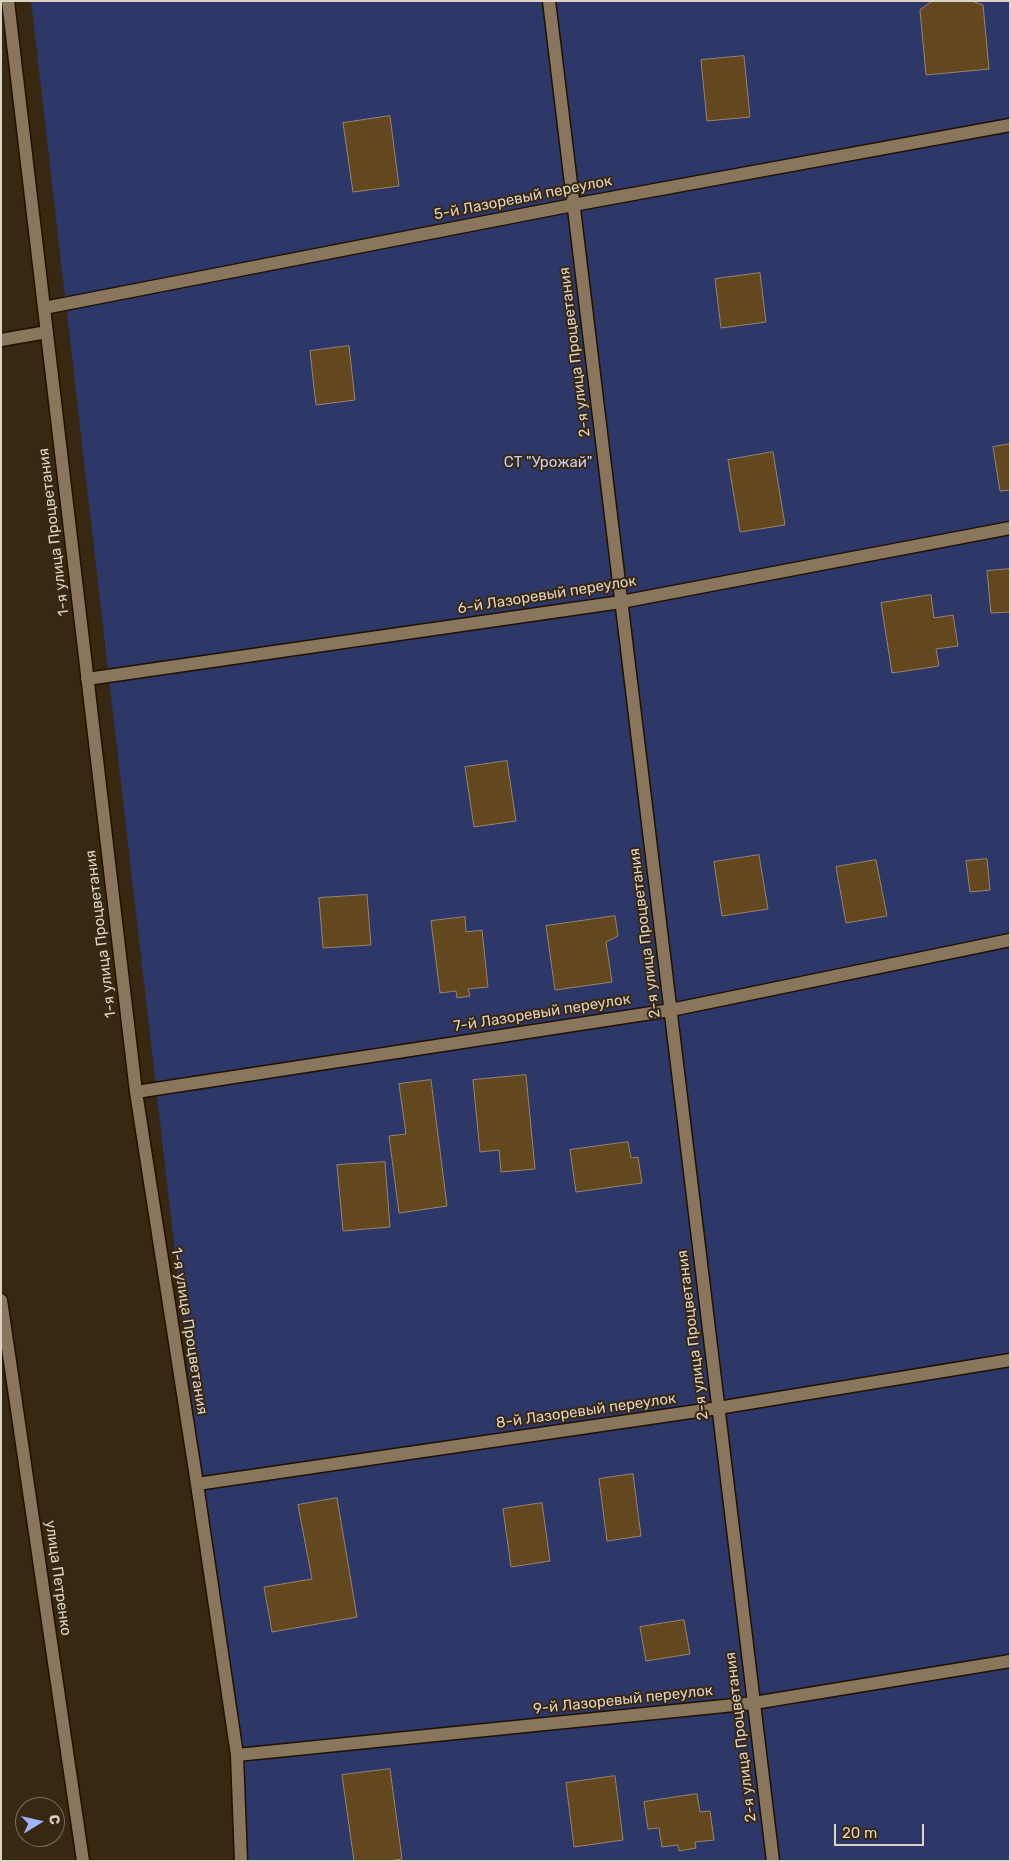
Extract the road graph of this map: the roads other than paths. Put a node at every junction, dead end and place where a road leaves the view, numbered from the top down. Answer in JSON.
{"nodes":[{"id":1,"x":8,"y":1,"type":"edge"},
{"id":2,"x":549,"y":1,"type":"edge"},
{"id":3,"x":1010,"y":125,"type":"edge"},
{"id":4,"x":573,"y":205,"type":"junction"},
{"id":5,"x":44,"y":308,"type":"junction"},
{"id":6,"x":46,"y":332,"type":"junction"},
{"id":7,"x":1,"y":340,"type":"edge"},
{"id":8,"x":1010,"y":528,"type":"edge"},
{"id":9,"x":621,"y":602,"type":"junction"},
{"id":10,"x":87,"y":679,"type":"junction"},
{"id":11,"x":1010,"y":940,"type":"edge"},
{"id":12,"x":670,"y":1010,"type":"junction"},
{"id":13,"x":136,"y":1092,"type":"junction"},
{"id":14,"x":1,"y":1300,"type":"edge"},
{"id":15,"x":1010,"y":1360,"type":"edge"},
{"id":16,"x":718,"y":1408,"type":"junction"},
{"id":17,"x":197,"y":1484,"type":"junction"},
{"id":18,"x":1010,"y":1661,"type":"edge"},
{"id":19,"x":754,"y":1703,"type":"junction"},
{"id":20,"x":236,"y":1755,"type":"junction"},
{"id":21,"x":83,"y":1861,"type":"edge"},
{"id":22,"x":241,"y":1861,"type":"edge"},
{"id":23,"x":773,"y":1861,"type":"edge"}],
"edges":[{"from":1,"to":5,"type":"street","name":"1-я улица Процветания"},
{"from":2,"to":4,"type":"street","name":"2-я улица Процветания"},
{"from":3,"to":4,"type":"street","name":"5-й Лазоревый переулок"},
{"from":4,"to":5,"type":"street","name":"5-й Лазоревый переулок"},
{"from":4,"to":9,"type":"street","name":"2-я улица Процветания"},
{"from":5,"to":6,"type":"street","name":"1-я улица Процветания"},
{"from":6,"to":7,"type":"street"},
{"from":6,"to":10,"type":"street","name":"1-я улица Процветания"},
{"from":8,"to":9,"type":"street","name":"6-й Лазоревый переулок"},
{"from":9,"to":10,"type":"street","name":"6-й Лазоревый переулок"},
{"from":9,"to":12,"type":"street","name":"2-я улица Процветания"},
{"from":10,"to":13,"type":"street","name":"1-я улица Процветания"},
{"from":11,"to":12,"type":"street","name":"7-й Лазоревый переулок"},
{"from":12,"to":13,"type":"street","name":"7-й Лазоревый переулок"},
{"from":12,"to":16,"type":"street","name":"2-я улица Процветания"},
{"from":13,"to":17,"type":"street","name":"1-я улица Процветания"},
{"from":14,"to":21,"type":"street","name":"улица Петренко"},
{"from":15,"to":16,"type":"street","name":"8-й Лазоревый переулок"},
{"from":16,"to":17,"type":"street","name":"8-й Лазоревый переулок"},
{"from":16,"to":19,"type":"street","name":"2-я улица Процветания"},
{"from":17,"to":20,"type":"street","name":"1-я улица Процветания"},
{"from":18,"to":19,"type":"street","name":"9-й Лазоревый переулок"},
{"from":19,"to":20,"type":"street","name":"9-й Лазоревый переулок"},
{"from":19,"to":23,"type":"street","name":"2-я улица Процветания"},
{"from":20,"to":22,"type":"street","name":"1-я улица Процветания"}]}
